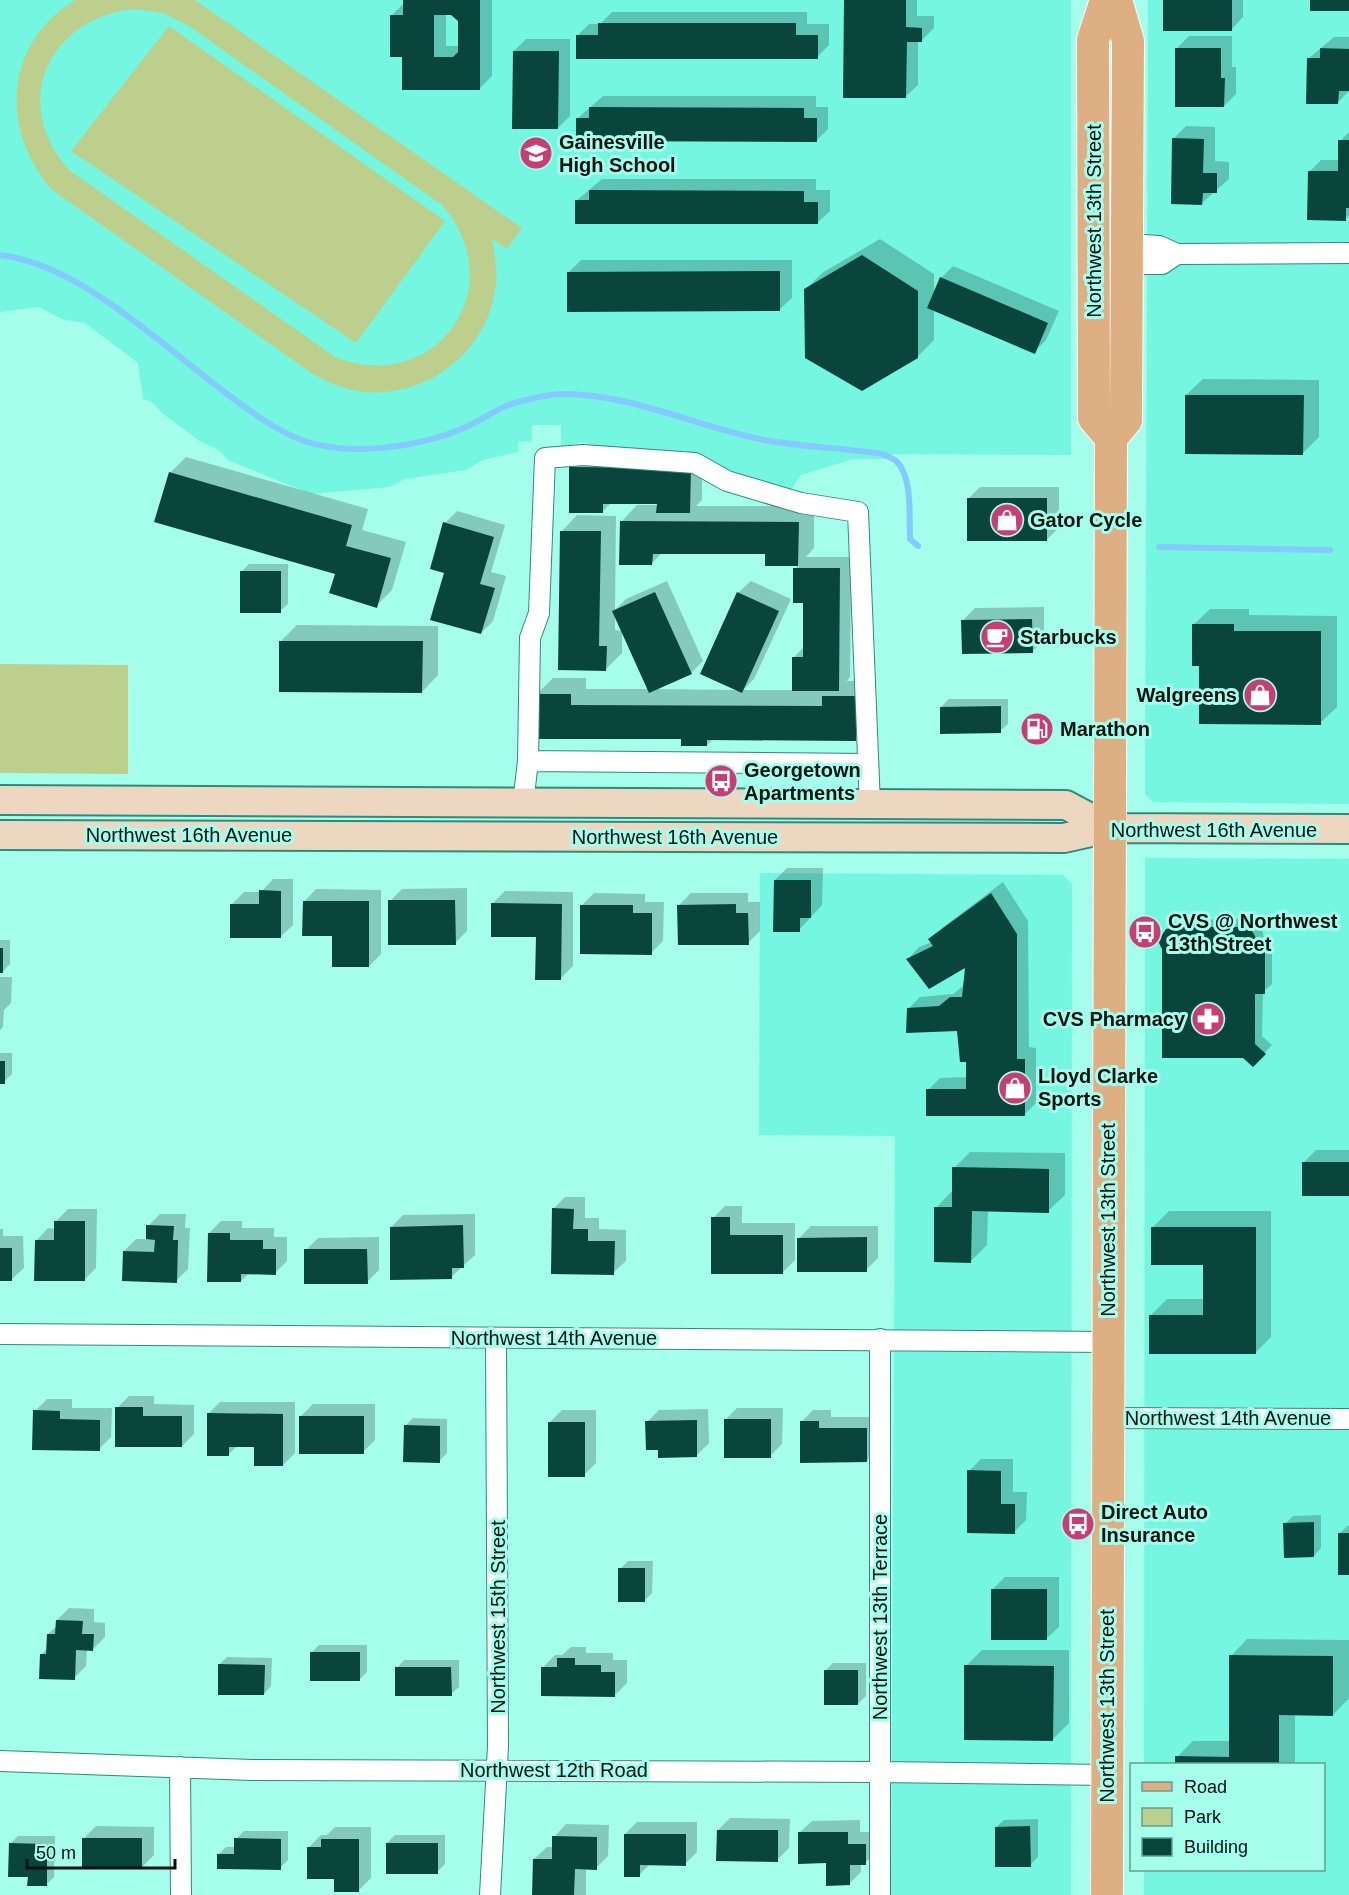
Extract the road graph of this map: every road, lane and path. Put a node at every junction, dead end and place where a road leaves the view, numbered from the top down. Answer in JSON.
{"nodes":[{"id":1,"x":1106,"y":0,"type":"edge"},
{"id":2,"x":1116,"y":0,"type":"edge"},
{"id":3,"x":1094,"y":40,"type":"junction"},
{"id":4,"x":1127,"y":254,"type":"junction"},
{"id":5,"x":1349,"y":254,"type":"edge"},
{"id":6,"x":1111,"y":438,"type":"junction"},
{"id":7,"x":528,"y":761,"type":"junction"},
{"id":8,"x":867,"y":764,"type":"junction"},
{"id":9,"x":0,"y":800,"type":"edge"},
{"id":10,"x":304,"y":802,"type":"junction"},
{"id":11,"x":523,"y":804,"type":"junction"},
{"id":12,"x":870,"y":805,"type":"junction"},
{"id":13,"x":1109,"y":828,"type":"junction"},
{"id":14,"x":1349,"y":829,"type":"edge"},
{"id":15,"x":0,"y":835,"type":"edge"},
{"id":16,"x":299,"y":836,"type":"junction"},
{"id":17,"x":517,"y":836,"type":"junction"},
{"id":18,"x":0,"y":1334,"type":"edge"},
{"id":19,"x":496,"y":1338,"type":"junction"},
{"id":20,"x":880,"y":1339,"type":"junction"},
{"id":21,"x":1108,"y":1342,"type":"junction"},
{"id":22,"x":1108,"y":1418,"type":"junction"},
{"id":23,"x":1349,"y":1419,"type":"edge"},
{"id":24,"x":0,"y":1761,"type":"edge"},
{"id":25,"x":180,"y":1767,"type":"junction"},
{"id":26,"x":497,"y":1770,"type":"junction"},
{"id":27,"x":880,"y":1772,"type":"junction"},
{"id":28,"x":1107,"y":1775,"type":"junction"},
{"id":29,"x":181,"y":1895,"type":"edge"},
{"id":30,"x":490,"y":1895,"type":"edge"},
{"id":31,"x":880,"y":1895,"type":"edge"},
{"id":32,"x":1107,"y":1895,"type":"edge"}],
"edges":[{"from":1,"to":3,"type":"main road","name":"Northwest 13th Street"},
{"from":2,"to":4,"type":"main road","name":"Northwest 13th Street"},
{"from":3,"to":4,"type":"main road"},
{"from":3,"to":6,"type":"main road","name":"Northwest 13th Street"},
{"from":4,"to":5,"type":"street"},
{"from":4,"to":6,"type":"main road","name":"Northwest 13th Street"},
{"from":6,"to":13,"type":"main road","name":"Northwest 13th Street"},
{"from":7,"to":8,"type":"street"},
{"from":7,"to":8,"type":"street"},
{"from":7,"to":11,"type":"street"},
{"from":8,"to":12,"type":"street"},
{"from":9,"to":10,"type":"main road","name":"Northwest 16th Avenue"},
{"from":10,"to":11,"type":"main road","name":"Northwest 16th Avenue"},
{"from":10,"to":16,"type":"main road"},
{"from":11,"to":12,"type":"main road","name":"Northwest 16th Avenue"},
{"from":11,"to":17,"type":"main road"},
{"from":12,"to":13,"type":"main road","name":"Northwest 16th Avenue"},
{"from":13,"to":14,"type":"main road","name":"Northwest 16th Avenue"},
{"from":13,"to":17,"type":"main road","name":"Northwest 16th Avenue"},
{"from":13,"to":21,"type":"main road","name":"Northwest 13th Street"},
{"from":15,"to":16,"type":"main road","name":"Northwest 16th Avenue"},
{"from":16,"to":17,"type":"main road","name":"Northwest 16th Avenue"},
{"from":18,"to":19,"type":"street","name":"Northwest 14th Avenue"},
{"from":19,"to":20,"type":"street","name":"Northwest 14th Avenue"},
{"from":19,"to":26,"type":"street","name":"Northwest 15th Street"},
{"from":20,"to":21,"type":"street","name":"Northwest 14th Avenue"},
{"from":20,"to":27,"type":"street","name":"Northwest 13th Terrace"},
{"from":21,"to":22,"type":"main road","name":"Northwest 13th Street"},
{"from":22,"to":23,"type":"street","name":"Northwest 14th Avenue"},
{"from":22,"to":28,"type":"main road","name":"Northwest 13th Street"},
{"from":24,"to":25,"type":"street","name":"Northwest 12th Road"},
{"from":25,"to":26,"type":"street","name":"Northwest 12th Road"},
{"from":25,"to":29,"type":"street"},
{"from":26,"to":27,"type":"street","name":"Northwest 12th Road"},
{"from":26,"to":30,"type":"street","name":"Northwest 15th Street"},
{"from":27,"to":28,"type":"street","name":"Northwest 12th Road"},
{"from":27,"to":31,"type":"street","name":"Northwest 13th Terrace"},
{"from":28,"to":32,"type":"main road","name":"Northwest 13th Street"}]}
